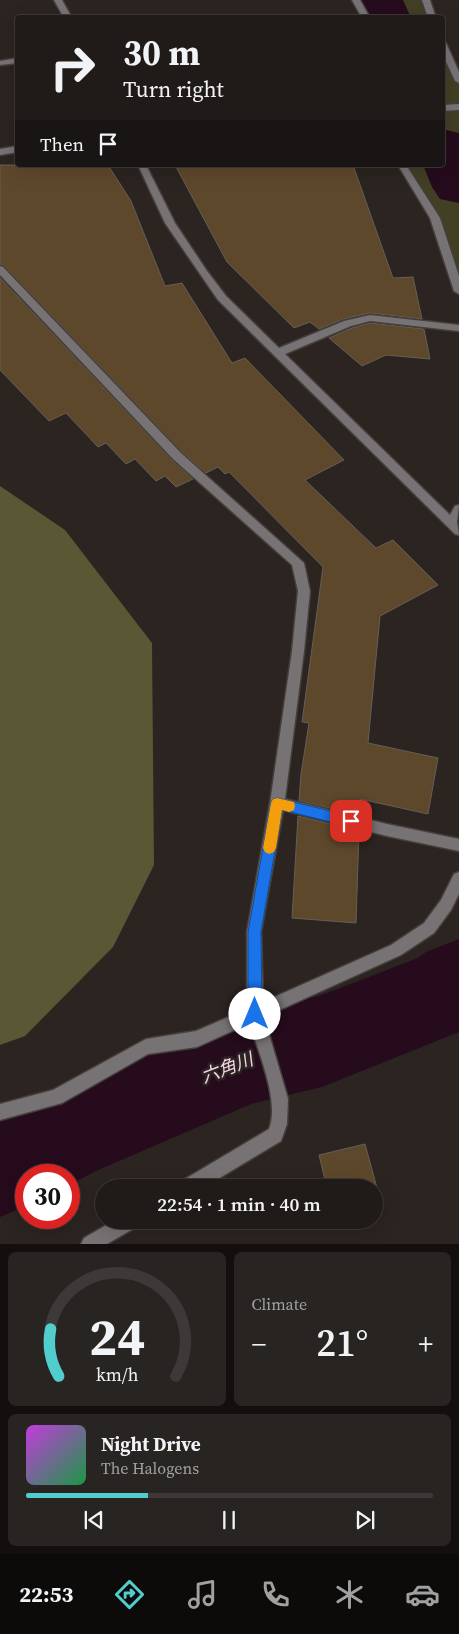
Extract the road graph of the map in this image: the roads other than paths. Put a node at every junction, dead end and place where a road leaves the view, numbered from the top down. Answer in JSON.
{"nodes":[{"id":1,"x":58,"y":0,"type":"edge"},
{"id":2,"x":356,"y":0,"type":"edge"},
{"id":3,"x":426,"y":0,"type":"edge"},
{"id":4,"x":66,"y":15,"type":"edge"},
{"id":5,"x":364,"y":15,"type":"edge"},
{"id":6,"x":431,"y":15,"type":"edge"},
{"id":7,"x":445,"y":50,"type":"edge"},
{"id":8,"x":15,"y":60,"type":"edge"},
{"id":9,"x":0,"y":63,"type":"edge"},
{"id":10,"x":459,"y":81,"type":"edge"},
{"id":11,"x":459,"y":107,"type":"edge"},
{"id":12,"x":445,"y":108,"type":"edge"},
{"id":13,"x":15,"y":150,"type":"edge"},
{"id":14,"x":0,"y":152,"type":"edge"},
{"id":15,"x":143,"y":167,"type":"edge"},
{"id":16,"x":403,"y":167,"type":"edge"},
{"id":17,"x":0,"y":270,"type":"edge"},
{"id":18,"x":459,"y":291,"type":"edge"},
{"id":19,"x":459,"y":328,"type":"edge"},
{"id":20,"x":278,"y":352,"type":"junction"},
{"id":21,"x":459,"y":509,"type":"edge"},
{"id":22,"x":455,"y":527,"type":"edge"},
{"id":23,"x":277,"y":803,"type":"junction"},
{"id":24,"x":459,"y":845,"type":"edge"},
{"id":25,"x":459,"y":879,"type":"edge"},
{"id":26,"x":255,"y":1014,"type":"junction"},
{"id":27,"x":0,"y":1112,"type":"edge"},
{"id":28,"x":201,"y":1179,"type":"edge"},
{"id":29,"x":116,"y":1229,"type":"edge"},
{"id":30,"x":90,"y":1244,"type":"edge"}],
"edges":[{"from":1,"to":4,"type":"street"},
{"from":2,"to":5,"type":"street"},
{"from":3,"to":6,"type":"street"},
{"from":7,"to":10,"type":"street"},
{"from":8,"to":9,"type":"street"},
{"from":11,"to":12,"type":"street"},
{"from":13,"to":14,"type":"street"},
{"from":15,"to":20,"type":"street"},
{"from":16,"to":18,"type":"street"},
{"from":17,"to":23,"type":"street"},
{"from":19,"to":20,"type":"street"},
{"from":20,"to":22,"type":"street"},
{"from":21,"to":22,"type":"street"},
{"from":23,"to":24,"type":"street"},
{"from":23,"to":26,"type":"street"},
{"from":25,"to":26,"type":"street"},
{"from":26,"to":27,"type":"street"},
{"from":26,"to":28,"type":"street"},
{"from":29,"to":30,"type":"street"}]}
